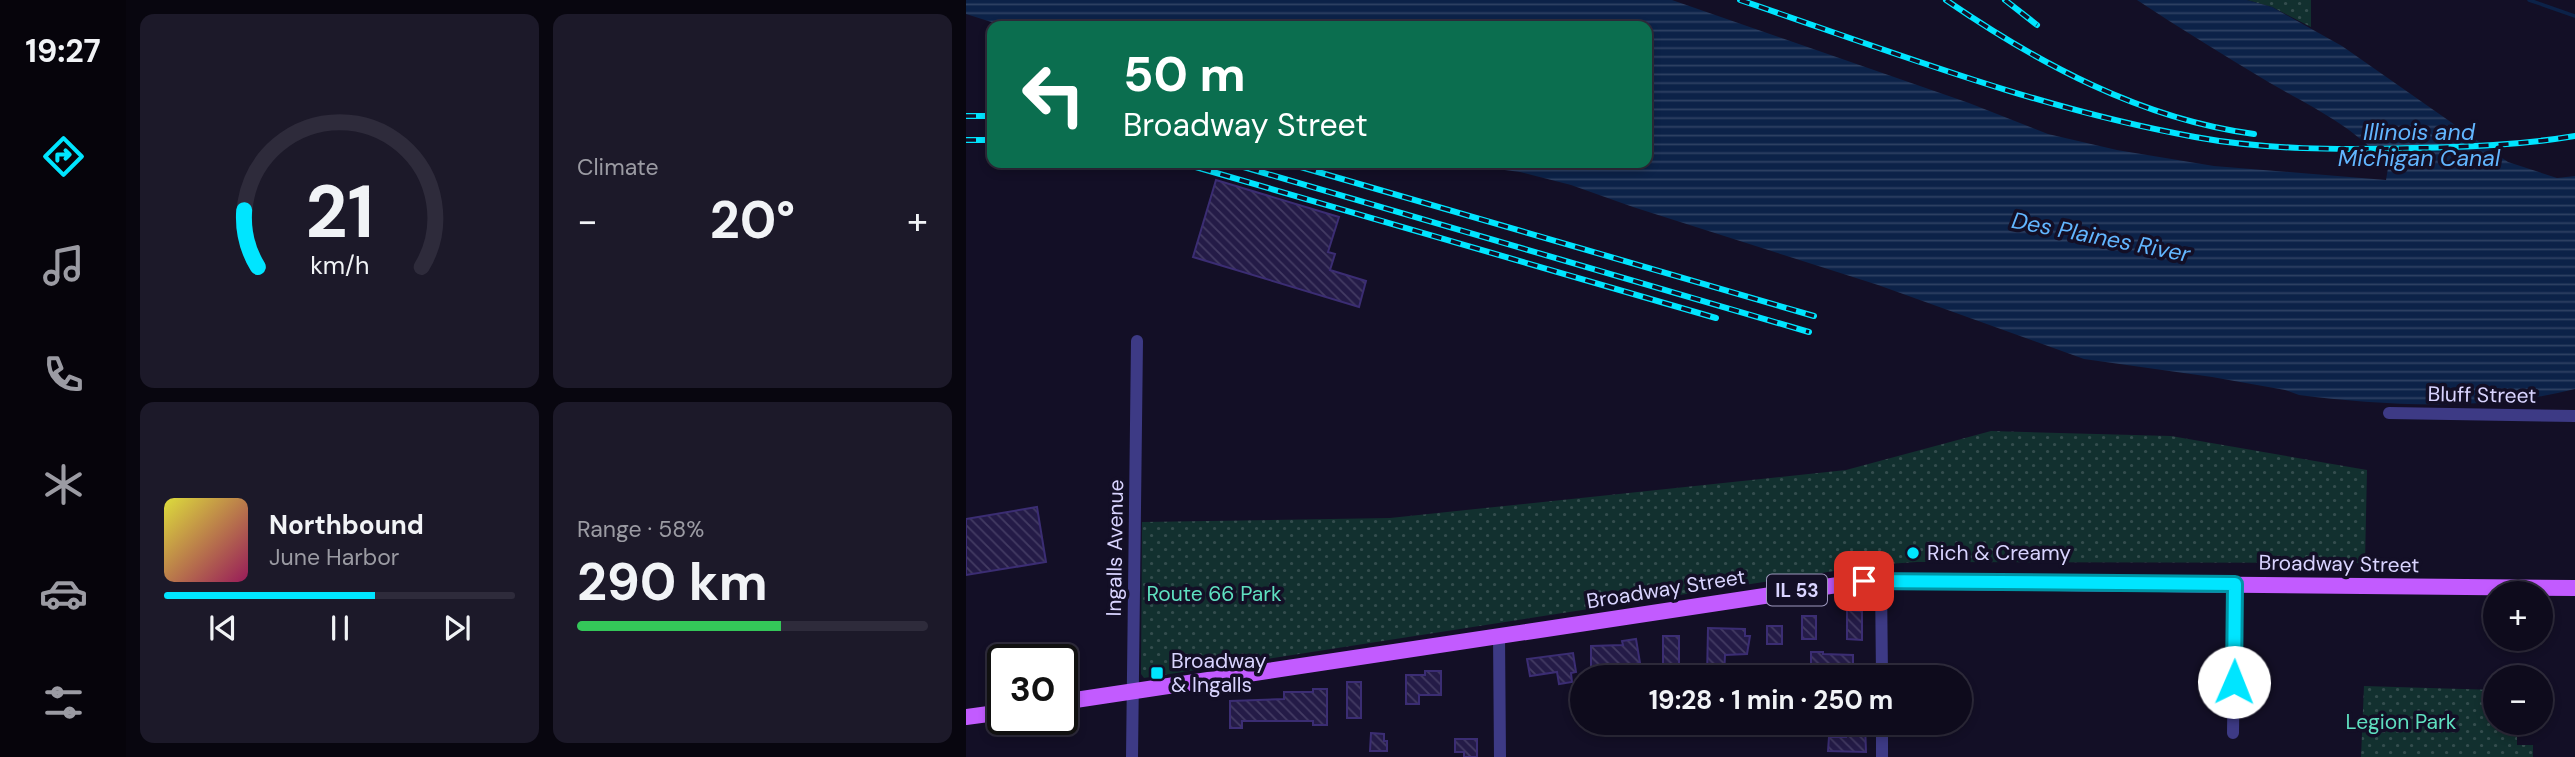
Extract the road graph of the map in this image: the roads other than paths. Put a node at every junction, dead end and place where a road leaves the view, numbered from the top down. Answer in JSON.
{"nodes":[{"id":1,"x":1137,"y":341,"type":"dead end"},
{"id":2,"x":2389,"y":413,"type":"dead end"},
{"id":3,"x":2575,"y":416,"type":"edge"},
{"id":4,"x":1881,"y":580,"type":"junction"},
{"id":5,"x":2235,"y":584,"type":"junction"},
{"id":6,"x":2575,"y":589,"type":"edge"},
{"id":7,"x":1499,"y":635,"type":"junction"},
{"id":8,"x":1882,"y":665,"type":"edge"},
{"id":9,"x":1132,"y":692,"type":"junction"},
{"id":10,"x":1078,"y":700,"type":"edge"},
{"id":11,"x":987,"y":714,"type":"edge"},
{"id":12,"x":966,"y":717,"type":"edge"},
{"id":13,"x":2233,"y":733,"type":"dead end"},
{"id":14,"x":1882,"y":735,"type":"edge"},
{"id":15,"x":1132,"y":757,"type":"edge"},
{"id":16,"x":1500,"y":757,"type":"edge"},
{"id":17,"x":1882,"y":757,"type":"edge"}],
"edges":[{"from":1,"to":9,"type":"street","name":"Ingalls Avenue"},
{"from":2,"to":3,"type":"street","name":"Bluff Street"},
{"from":4,"to":5,"type":"main road","name":"Broadway Street","number":"IL 53"},
{"from":4,"to":7,"type":"main road","name":"Broadway Street","number":"IL 53"},
{"from":4,"to":8,"type":"street"},
{"from":5,"to":6,"type":"main road","name":"Broadway Street","number":"IL 53"},
{"from":5,"to":13,"type":"street"},
{"from":7,"to":9,"type":"main road","name":"Broadway Street","number":"IL 53"},
{"from":7,"to":16,"type":"street"},
{"from":9,"to":10,"type":"main road","name":"Broadway Street","number":"IL 53"},
{"from":9,"to":15,"type":"street","name":"Ingalls Avenue"},
{"from":11,"to":12,"type":"main road"},
{"from":14,"to":17,"type":"street"}]}
